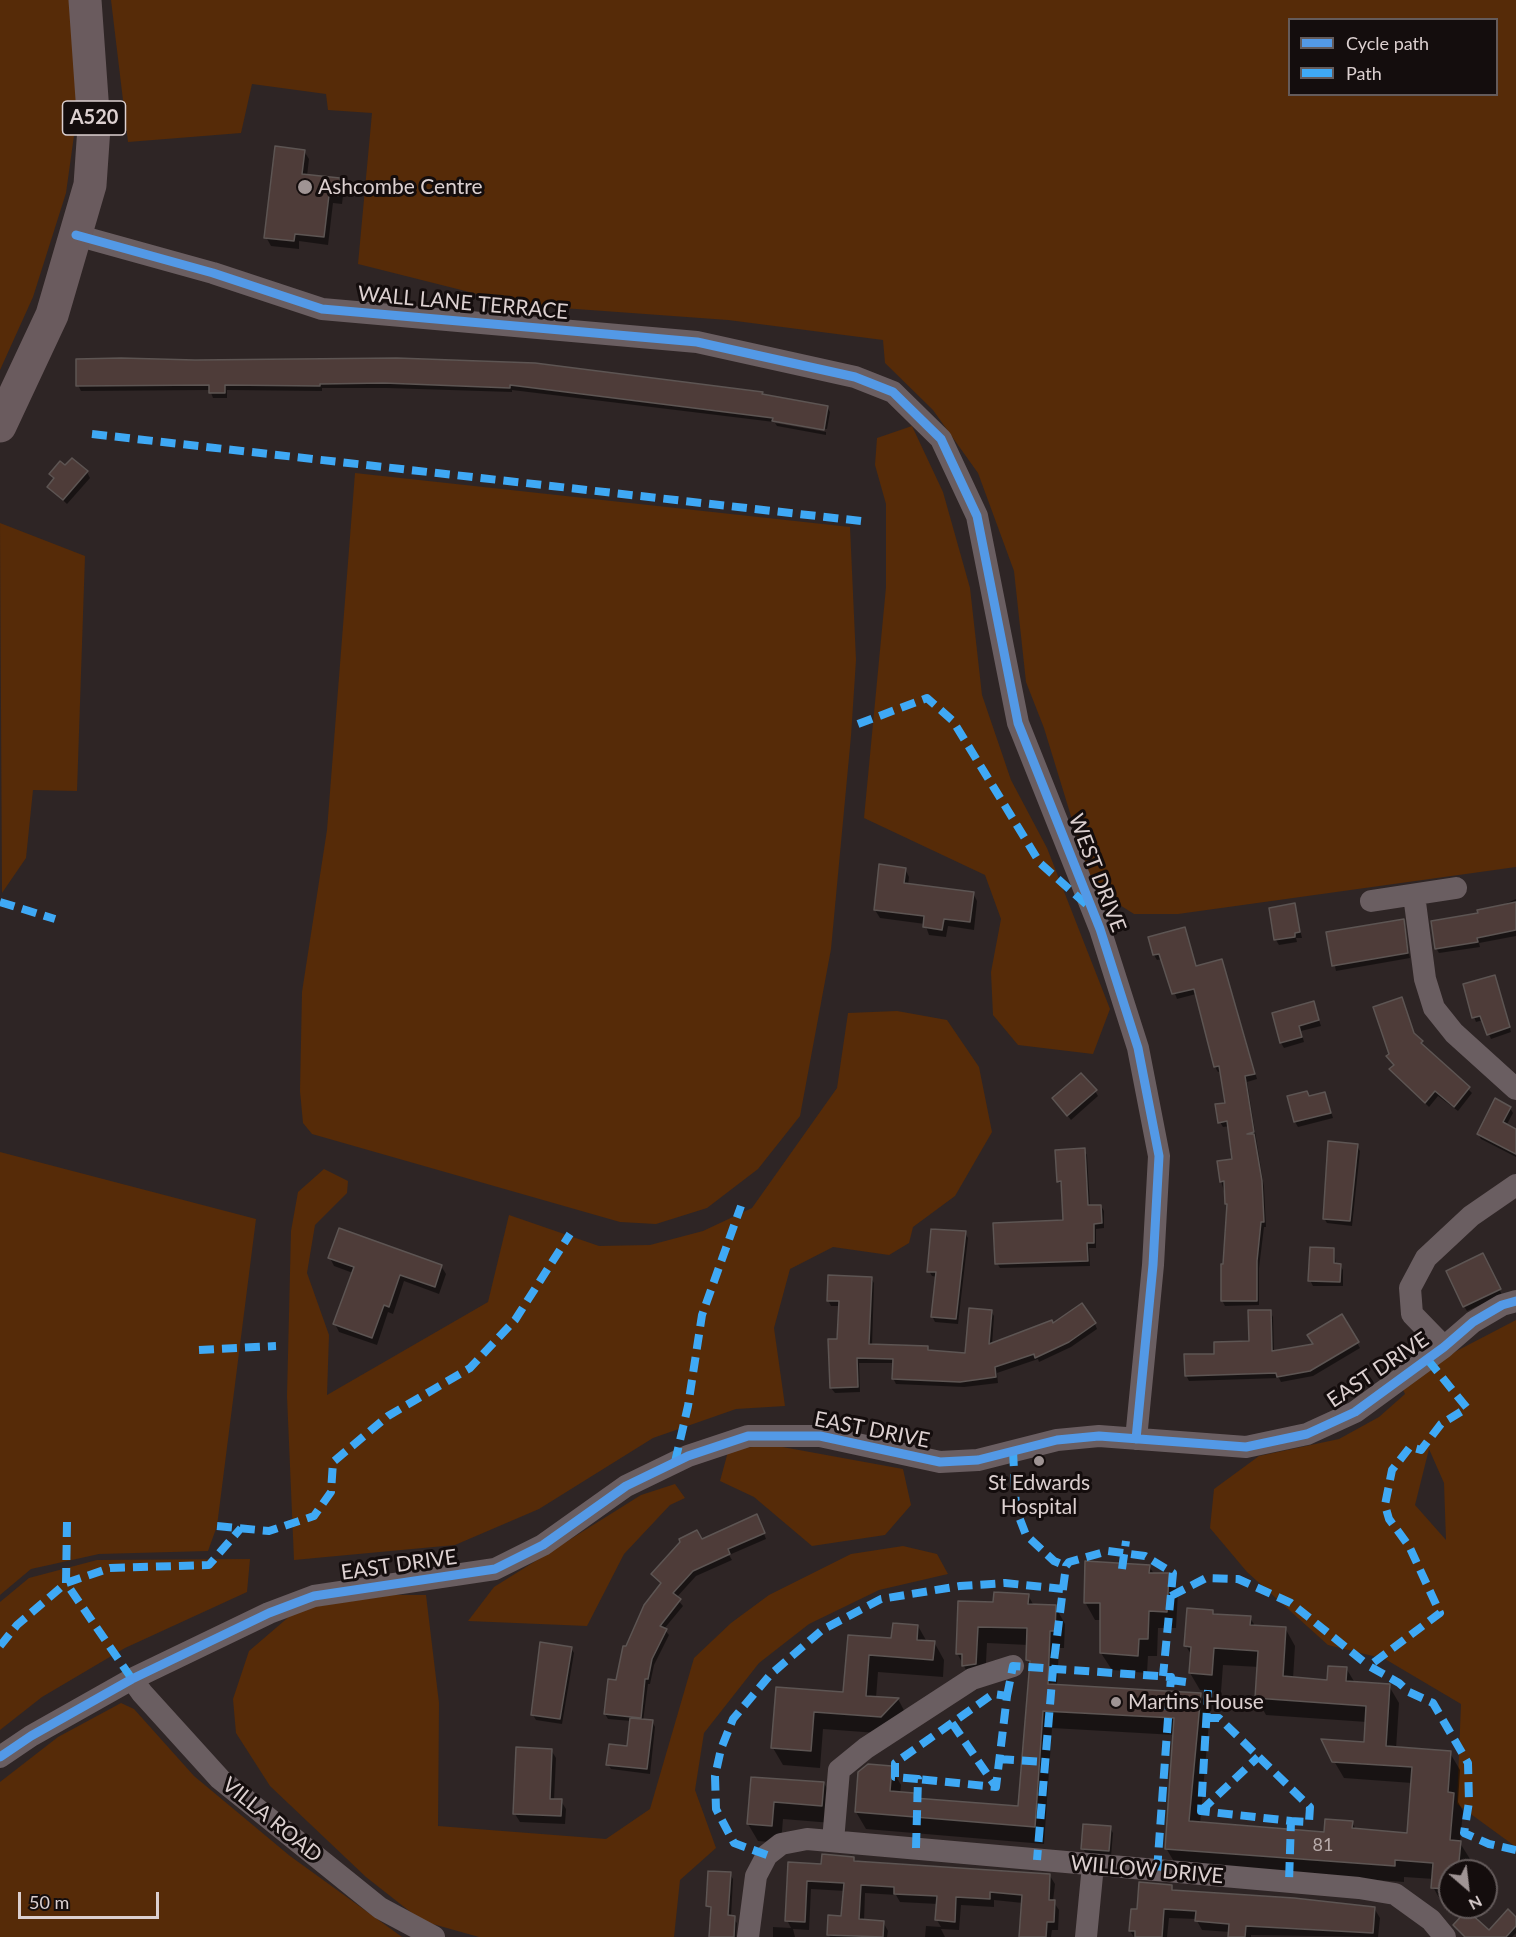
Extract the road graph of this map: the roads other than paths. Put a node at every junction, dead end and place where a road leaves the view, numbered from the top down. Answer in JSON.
{"nodes":[{"id":1,"x":85,"y":0,"type":"edge"},
{"id":2,"x":76,"y":235,"type":"junction"},
{"id":3,"x":855,"y":377,"type":"joint"},
{"id":4,"x":0,"y":426,"type":"edge"},
{"id":5,"x":1456,"y":888,"type":"dead end"},
{"id":6,"x":1414,"y":895,"type":"junction"},
{"id":7,"x":1371,"y":901,"type":"dead end"},
{"id":8,"x":1516,"y":1089,"type":"edge"},
{"id":9,"x":1516,"y":1185,"type":"edge"},
{"id":10,"x":1516,"y":1301,"type":"edge"},
{"id":11,"x":1444,"y":1347,"type":"junction"},
{"id":12,"x":1136,"y":1439,"type":"junction"},
{"id":13,"x":1013,"y":1666,"type":"dead end"},
{"id":14,"x":132,"y":1679,"type":"junction"},
{"id":15,"x":0,"y":1757,"type":"edge"},
{"id":16,"x":833,"y":1841,"type":"junction"},
{"id":17,"x":1093,"y":1865,"type":"junction"},
{"id":18,"x":434,"y":1937,"type":"edge"},
{"id":19,"x":748,"y":1937,"type":"edge"},
{"id":20,"x":1086,"y":1937,"type":"edge"},
{"id":21,"x":1445,"y":1937,"type":"edge"}],
"edges":[{"from":1,"to":2,"type":"highway","number":"A520"},
{"from":2,"to":3,"type":"street","name":"WALL LANE TERRACE"},
{"from":2,"to":4,"type":"highway","number":"A520"},
{"from":3,"to":12,"type":"street","name":"WEST DRIVE"},
{"from":5,"to":6,"type":"street"},
{"from":6,"to":7,"type":"street"},
{"from":6,"to":8,"type":"street"},
{"from":9,"to":11,"type":"street"},
{"from":10,"to":11,"type":"street","name":"EAST DRIVE"},
{"from":11,"to":12,"type":"street","name":"EAST DRIVE"},
{"from":12,"to":14,"type":"street","name":"EAST DRIVE"},
{"from":13,"to":16,"type":"street"},
{"from":14,"to":15,"type":"street","name":"EAST DRIVE"},
{"from":14,"to":18,"type":"street","name":"VILLA ROAD"},
{"from":16,"to":17,"type":"street","name":"WILLOW DRIVE"},
{"from":16,"to":19,"type":"street","name":"WILLOW DRIVE"},
{"from":17,"to":20,"type":"street"},
{"from":17,"to":21,"type":"street","name":"WILLOW DRIVE"}]}
